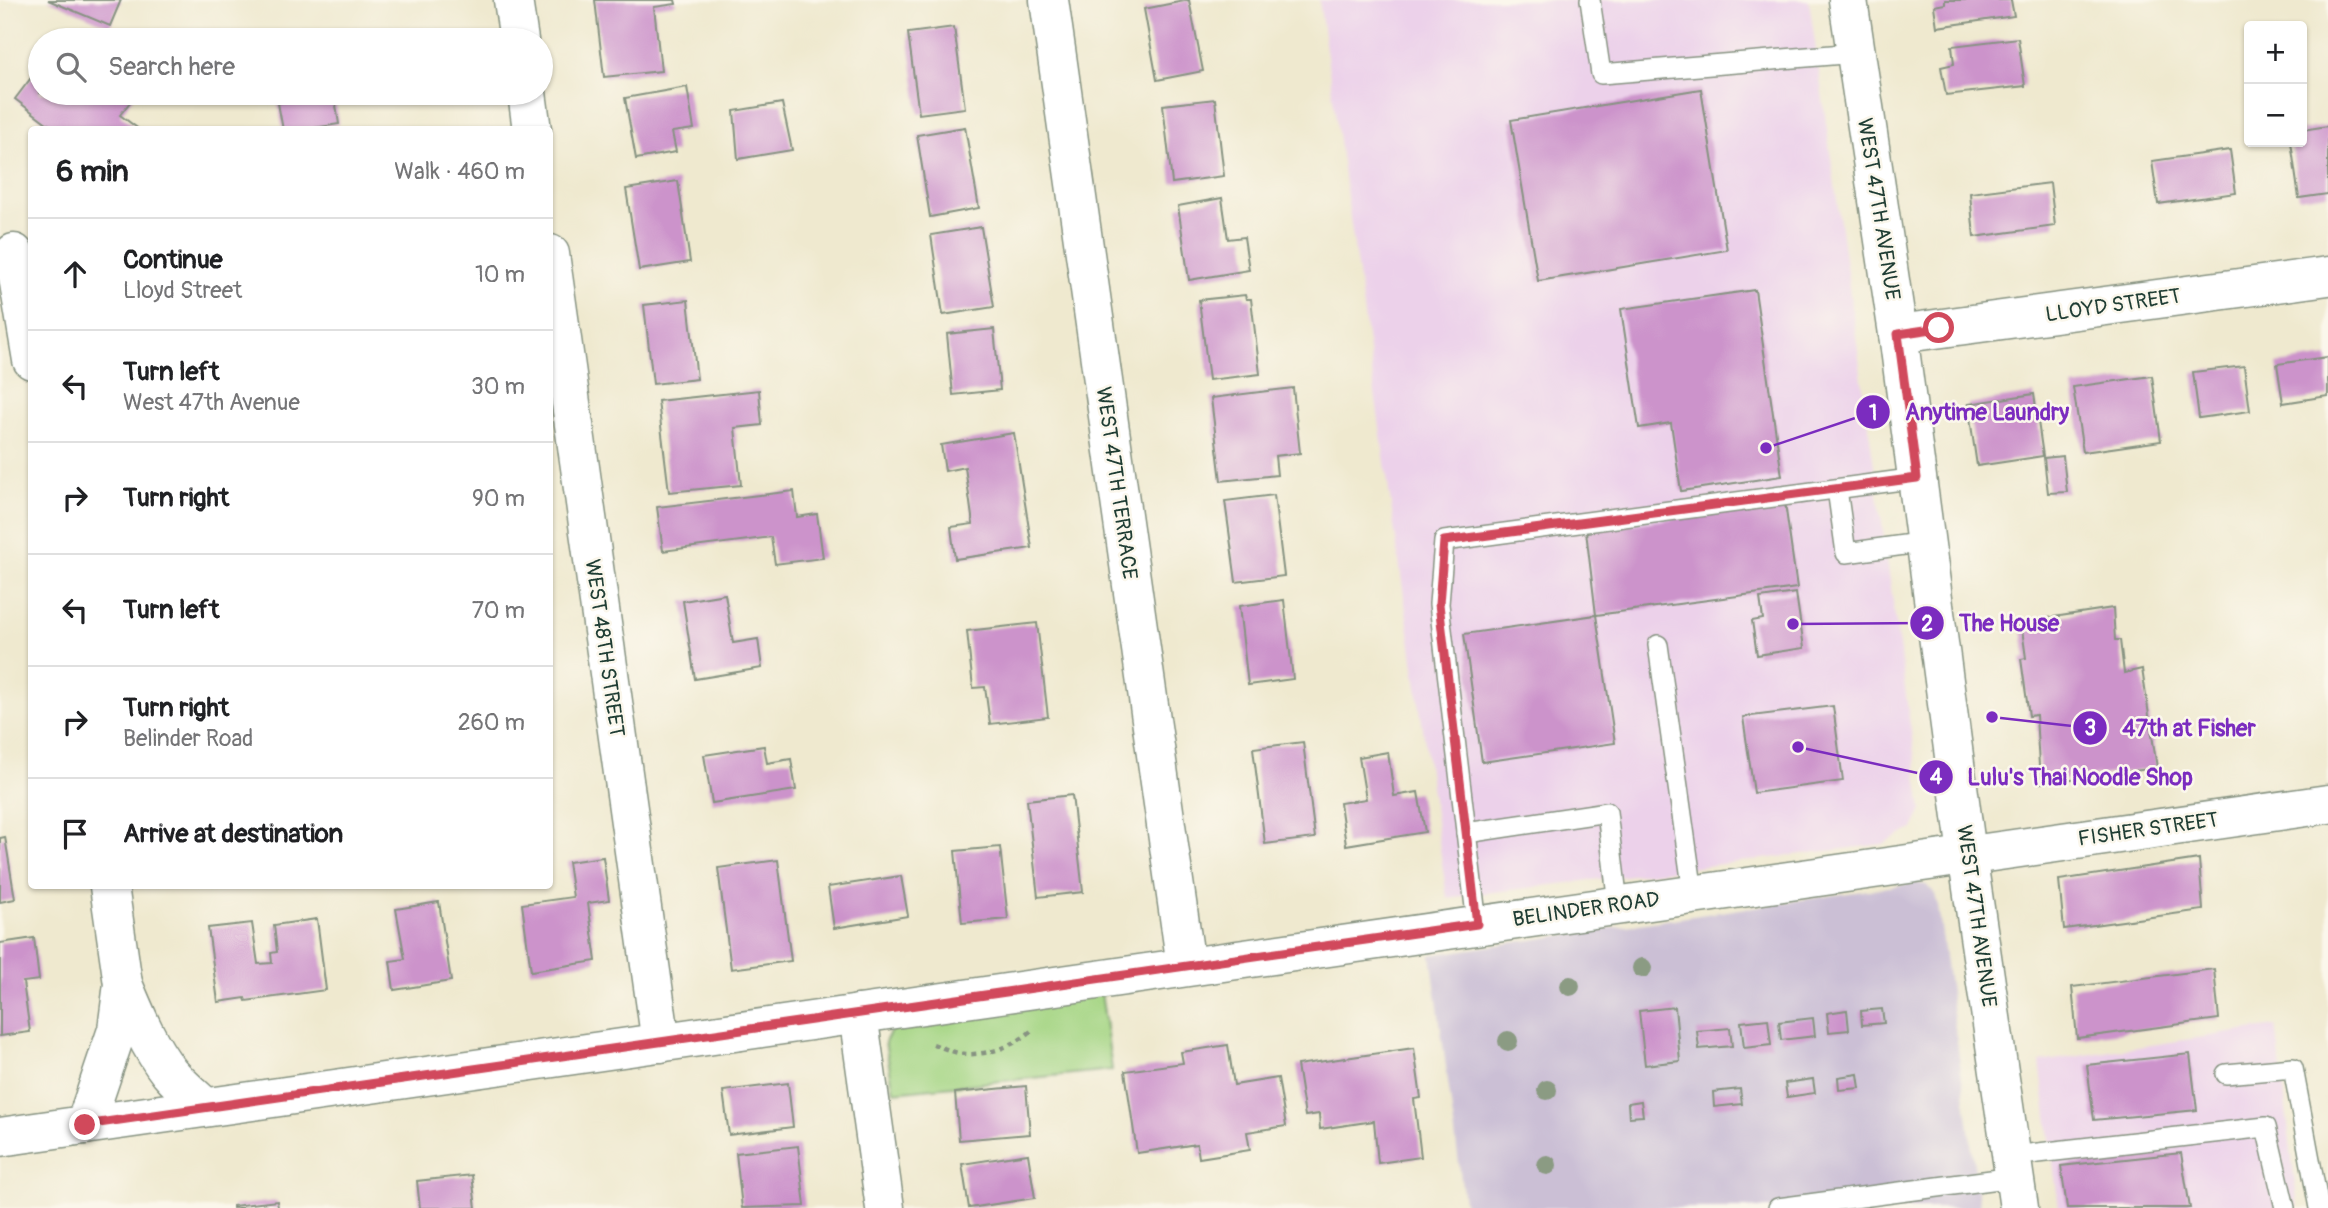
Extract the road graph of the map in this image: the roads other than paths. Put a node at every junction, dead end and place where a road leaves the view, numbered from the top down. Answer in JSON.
{"nodes":[{"id":1,"x":513,"y":0,"type":"edge"},
{"id":2,"x":1049,"y":0,"type":"edge"},
{"id":3,"x":1590,"y":0,"type":"edge"},
{"id":4,"x":1848,"y":0,"type":"edge"},
{"id":5,"x":517,"y":28,"type":"edge"},
{"id":6,"x":1856,"y":53,"type":"junction"},
{"id":7,"x":529,"y":105,"type":"edge"},
{"id":8,"x":531,"y":126,"type":"edge"},
{"id":9,"x":14,"y":253,"type":"dead end"},
{"id":10,"x":553,"y":275,"type":"edge"},
{"id":11,"x":2328,"y":276,"type":"edge"},
{"id":12,"x":1898,"y":334,"type":"junction"},
{"id":13,"x":28,"y":336,"type":"edge"},
{"id":14,"x":1917,"y":478,"type":"junction"},
{"id":15,"x":1836,"y":489,"type":"junction"},
{"id":16,"x":1926,"y":542,"type":"junction"},
{"id":17,"x":1658,"y":645,"type":"dead end"},
{"id":18,"x":2328,"y":804,"type":"edge"},
{"id":19,"x":1466,"y":833,"type":"junction"},
{"id":20,"x":1967,"y":855,"type":"junction"},
{"id":21,"x":109,"y":889,"type":"edge"},
{"id":22,"x":1693,"y":893,"type":"junction"},
{"id":23,"x":1618,"y":904,"type":"junction"},
{"id":24,"x":1477,"y":924,"type":"junction"},
{"id":25,"x":1186,"y":966,"type":"junction"},
{"id":26,"x":123,"y":984,"type":"junction"},
{"id":27,"x":858,"y":1014,"type":"junction"},
{"id":28,"x":661,"y":1043,"type":"junction"},
{"id":29,"x":2227,"y":1074,"type":"dead end"},
{"id":30,"x":205,"y":1107,"type":"junction"},
{"id":31,"x":85,"y":1125,"type":"junction"},
{"id":32,"x":0,"y":1137,"type":"edge"},
{"id":33,"x":2015,"y":1180,"type":"edge"},
{"id":34,"x":885,"y":1208,"type":"edge"},
{"id":35,"x":1778,"y":1208,"type":"edge"},
{"id":36,"x":2285,"y":1208,"type":"edge"},
{"id":37,"x":2319,"y":1208,"type":"edge"}],
"edges":[{"from":1,"to":5,"type":"street"},
{"from":2,"to":25,"type":"street","name":"WEST 47TH TERRACE"},
{"from":3,"to":6,"type":"lane"},
{"from":4,"to":6,"type":"street","name":"WEST 47TH AVENUE"},
{"from":6,"to":12,"type":"street","name":"WEST 47TH AVENUE"},
{"from":7,"to":8,"type":"street"},
{"from":9,"to":13,"type":"street"},
{"from":10,"to":28,"type":"street","name":"WEST 48TH STREET"},
{"from":11,"to":12,"type":"street","name":"LLOYD STREET"},
{"from":12,"to":14,"type":"street","name":"WEST 47TH AVENUE"},
{"from":14,"to":15,"type":"lane"},
{"from":14,"to":16,"type":"street","name":"WEST 47TH AVENUE"},
{"from":15,"to":16,"type":"lane"},
{"from":15,"to":19,"type":"lane"},
{"from":16,"to":20,"type":"street","name":"WEST 47TH AVENUE"},
{"from":17,"to":22,"type":"lane"},
{"from":18,"to":20,"type":"street","name":"FISHER STREET"},
{"from":19,"to":23,"type":"lane"},
{"from":19,"to":24,"type":"lane"},
{"from":20,"to":22,"type":"street","name":"BELINDER ROAD"},
{"from":20,"to":33,"type":"street","name":"WEST 47TH AVENUE"},
{"from":21,"to":26,"type":"street"},
{"from":22,"to":23,"type":"street","name":"BELINDER ROAD"},
{"from":23,"to":24,"type":"street","name":"BELINDER ROAD"},
{"from":24,"to":25,"type":"street","name":"BELINDER ROAD"},
{"from":25,"to":27,"type":"street","name":"BELINDER ROAD"},
{"from":26,"to":30,"type":"street"},
{"from":26,"to":31,"type":"street"},
{"from":27,"to":28,"type":"street","name":"BELINDER ROAD"},
{"from":27,"to":34,"type":"street"},
{"from":28,"to":30,"type":"street","name":"BELINDER ROAD"},
{"from":29,"to":37,"type":"lane"},
{"from":30,"to":31,"type":"street","name":"BELINDER ROAD"},
{"from":31,"to":32,"type":"street","name":"BELINDER ROAD"},
{"from":33,"to":35,"type":"lane"},
{"from":33,"to":36,"type":"lane"}]}
